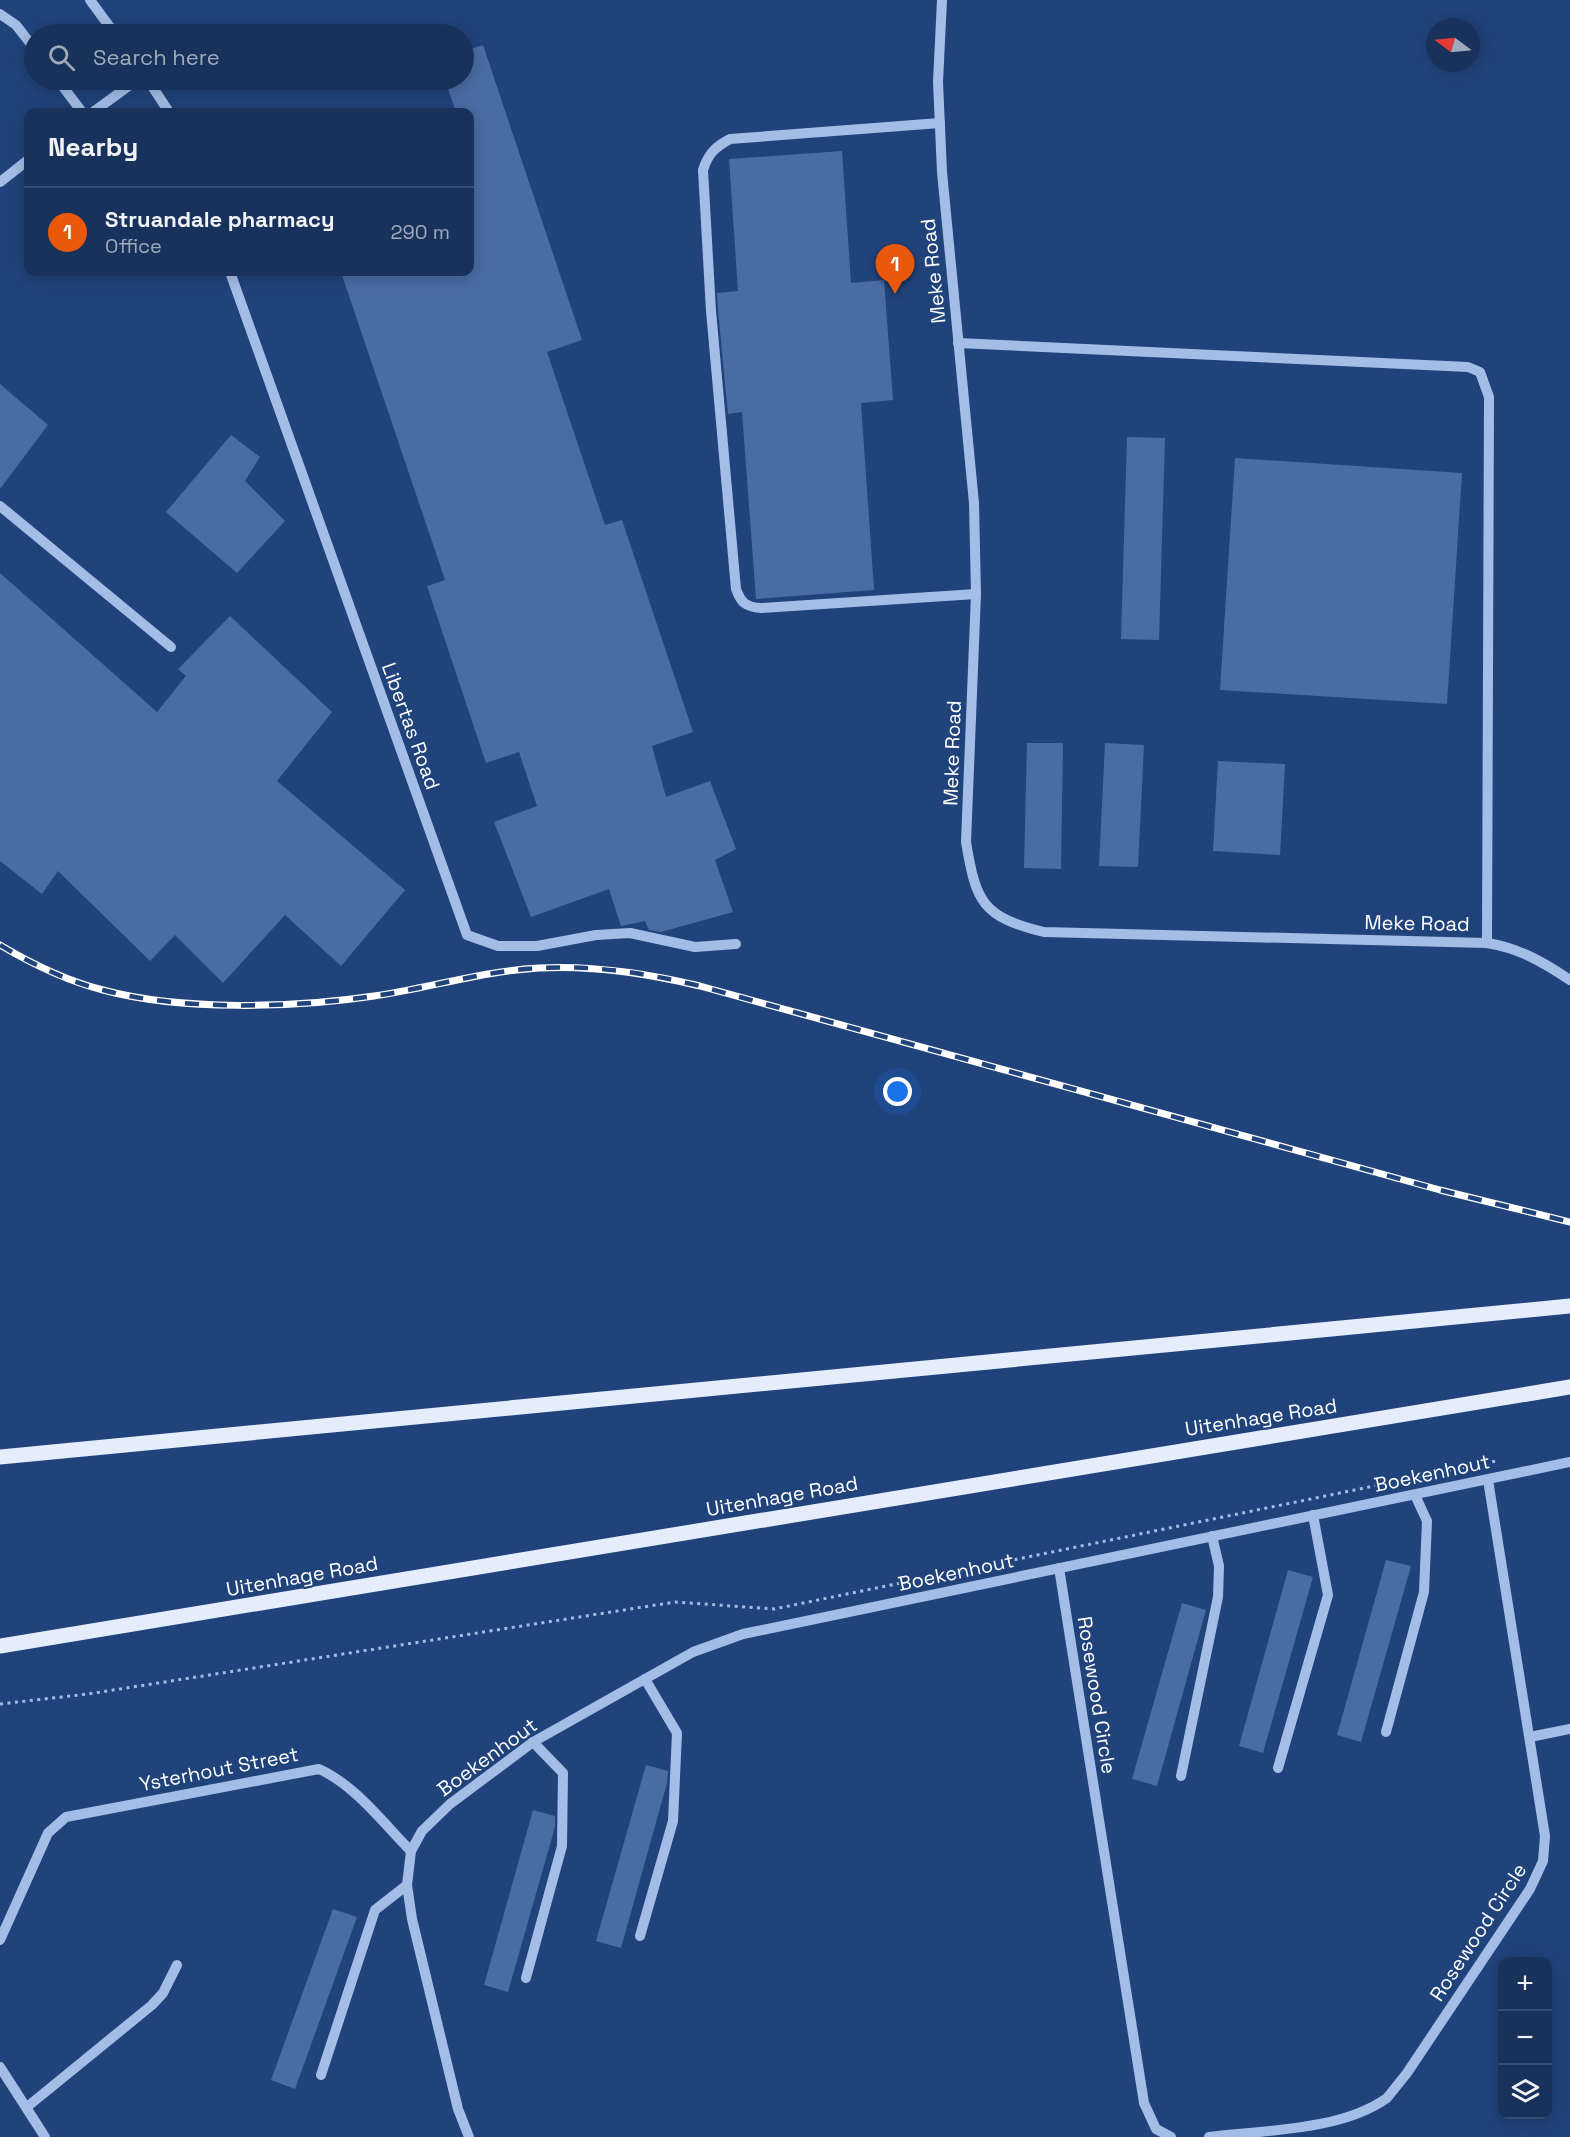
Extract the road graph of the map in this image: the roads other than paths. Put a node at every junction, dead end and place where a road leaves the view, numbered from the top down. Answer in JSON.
{"nodes":[{"id":1,"x":90,"y":0,"type":"edge"},
{"id":2,"x":942,"y":0,"type":"edge"},
{"id":3,"x":0,"y":14,"type":"edge"},
{"id":4,"x":108,"y":24,"type":"edge"},
{"id":5,"x":24,"y":35,"type":"edge"},
{"id":6,"x":66,"y":90,"type":"edge"},
{"id":7,"x":123,"y":90,"type":"edge"},
{"id":8,"x":155,"y":90,"type":"edge"},
{"id":9,"x":79,"y":108,"type":"edge"},
{"id":10,"x":98,"y":108,"type":"edge"},
{"id":11,"x":166,"y":108,"type":"edge"},
{"id":12,"x":940,"y":123,"type":"junction"},
{"id":13,"x":24,"y":163,"type":"edge"},
{"id":14,"x":0,"y":182,"type":"edge"},
{"id":15,"x":231,"y":276,"type":"edge"},
{"id":16,"x":958,"y":343,"type":"junction"},
{"id":17,"x":0,"y":506,"type":"edge"},
{"id":18,"x":976,"y":594,"type":"junction"},
{"id":19,"x":171,"y":647,"type":"dead end"},
{"id":20,"x":1487,"y":943,"type":"junction"},
{"id":21,"x":736,"y":944,"type":"dead end"},
{"id":22,"x":1570,"y":980,"type":"edge"},
{"id":23,"x":1570,"y":1306,"type":"edge"},
{"id":24,"x":1570,"y":1387,"type":"edge"},
{"id":25,"x":0,"y":1457,"type":"edge"},
{"id":26,"x":1570,"y":1462,"type":"edge"},
{"id":27,"x":1488,"y":1480,"type":"junction"},
{"id":28,"x":1415,"y":1494,"type":"junction"},
{"id":29,"x":1313,"y":1515,"type":"junction"},
{"id":30,"x":1212,"y":1536,"type":"junction"},
{"id":31,"x":1059,"y":1568,"type":"junction"},
{"id":32,"x":0,"y":1646,"type":"edge"},
{"id":33,"x":645,"y":1679,"type":"junction"},
{"id":34,"x":1570,"y":1729,"type":"edge"},
{"id":35,"x":1386,"y":1732,"type":"dead end"},
{"id":36,"x":1530,"y":1737,"type":"junction"},
{"id":37,"x":533,"y":1742,"type":"junction"},
{"id":38,"x":1278,"y":1768,"type":"dead end"},
{"id":39,"x":1180,"y":1776,"type":"dead end"},
{"id":40,"x":411,"y":1851,"type":"junction"},
{"id":41,"x":407,"y":1885,"type":"junction"},
{"id":42,"x":640,"y":1936,"type":"dead end"},
{"id":43,"x":0,"y":1940,"type":"edge"},
{"id":44,"x":177,"y":1965,"type":"dead end"},
{"id":45,"x":526,"y":1978,"type":"dead end"},
{"id":46,"x":0,"y":2067,"type":"edge"},
{"id":47,"x":321,"y":2075,"type":"dead end"},
{"id":48,"x":27,"y":2107,"type":"junction"},
{"id":49,"x":45,"y":2137,"type":"edge"},
{"id":50,"x":469,"y":2137,"type":"edge"},
{"id":51,"x":1171,"y":2137,"type":"edge"},
{"id":52,"x":1209,"y":2137,"type":"edge"}],
"edges":[{"from":1,"to":4,"type":"street"},
{"from":2,"to":12,"type":"street","name":"Meke Road"},
{"from":3,"to":5,"type":"street"},
{"from":6,"to":9,"type":"street"},
{"from":7,"to":10,"type":"street"},
{"from":8,"to":11,"type":"street"},
{"from":12,"to":16,"type":"street","name":"Meke Road"},
{"from":12,"to":18,"type":"street"},
{"from":13,"to":14,"type":"street"},
{"from":15,"to":21,"type":"street","name":"Libertas Road"},
{"from":16,"to":18,"type":"street","name":"Meke Road"},
{"from":16,"to":20,"type":"street"},
{"from":17,"to":19,"type":"street"},
{"from":18,"to":20,"type":"street","name":"Meke Road"},
{"from":20,"to":22,"type":"street","name":"Meke Road"},
{"from":23,"to":25,"type":"main road"},
{"from":24,"to":32,"type":"main road","name":"Uitenhage Road"},
{"from":26,"to":27,"type":"street","name":"Boekenhout"},
{"from":27,"to":28,"type":"street","name":"Boekenhout"},
{"from":27,"to":36,"type":"street","name":"Rosewood Circle"},
{"from":28,"to":29,"type":"street","name":"Boekenhout"},
{"from":28,"to":35,"type":"street"},
{"from":29,"to":30,"type":"street","name":"Boekenhout"},
{"from":29,"to":38,"type":"street"},
{"from":30,"to":31,"type":"street","name":"Boekenhout"},
{"from":30,"to":39,"type":"street"},
{"from":31,"to":33,"type":"street","name":"Boekenhout"},
{"from":31,"to":51,"type":"street","name":"Rosewood Circle"},
{"from":33,"to":37,"type":"street","name":"Boekenhout"},
{"from":33,"to":42,"type":"street"},
{"from":34,"to":36,"type":"street"},
{"from":36,"to":52,"type":"street","name":"Rosewood Circle"},
{"from":37,"to":40,"type":"street","name":"Boekenhout"},
{"from":37,"to":45,"type":"street"},
{"from":40,"to":41,"type":"street"},
{"from":40,"to":43,"type":"street","name":"Ysterhout Street"},
{"from":41,"to":47,"type":"street"},
{"from":41,"to":50,"type":"street"},
{"from":44,"to":48,"type":"street"},
{"from":46,"to":48,"type":"street"},
{"from":48,"to":49,"type":"street"}]}
